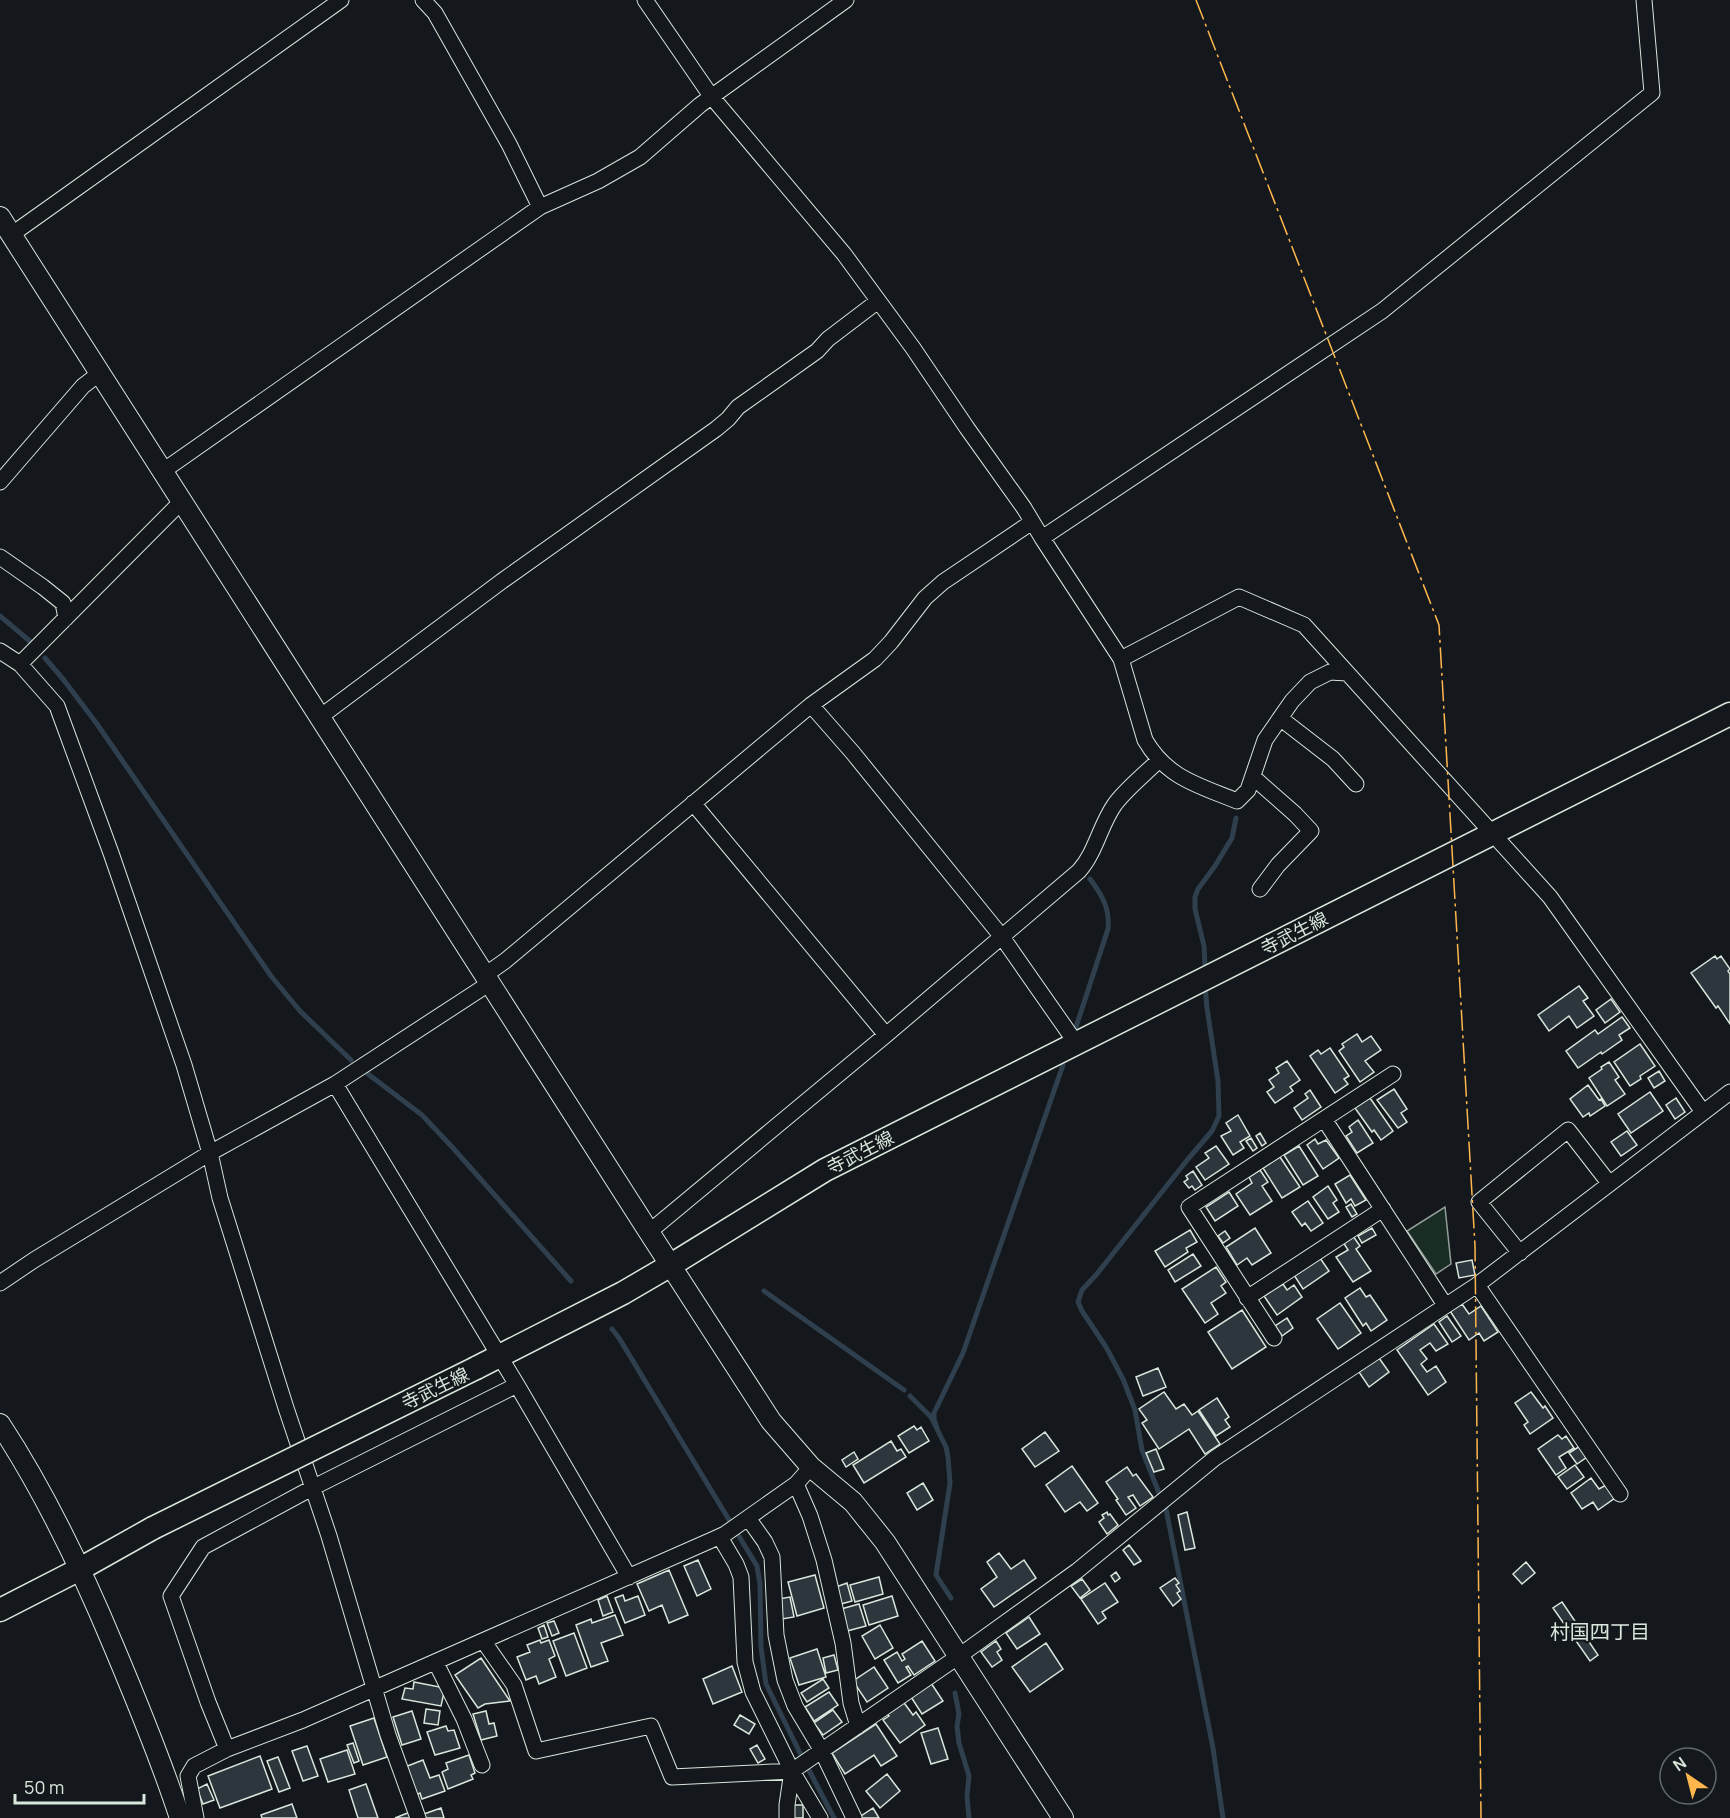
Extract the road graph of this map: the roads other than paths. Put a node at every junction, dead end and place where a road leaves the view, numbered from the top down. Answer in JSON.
{"nodes":[{"id":1,"x":341,"y":0,"type":"edge"},
{"id":2,"x":423,"y":0,"type":"edge"},
{"id":3,"x":645,"y":0,"type":"edge"},
{"id":4,"x":846,"y":0,"type":"edge"},
{"id":5,"x":1644,"y":0,"type":"edge"},
{"id":6,"x":711,"y":96,"type":"junction"},
{"id":7,"x":540,"y":207,"type":"junction"},
{"id":8,"x":0,"y":217,"type":"edge"},
{"id":9,"x":11,"y":235,"type":"junction"},
{"id":10,"x":878,"y":301,"type":"junction"},
{"id":11,"x":100,"y":373,"type":"junction"},
{"id":12,"x":163,"y":471,"type":"junction"},
{"id":13,"x":1,"y":479,"type":"edge"},
{"id":14,"x":182,"y":501,"type":"junction"},
{"id":15,"x":1032,"y":522,"type":"junction"},
{"id":16,"x":1042,"y":538,"type":"junction"},
{"id":17,"x":0,"y":557,"type":"edge"},
{"id":18,"x":66,"y":618,"type":"junction"},
{"id":19,"x":0,"y":651,"type":"edge"},
{"id":20,"x":1121,"y":659,"type":"junction"},
{"id":21,"x":20,"y":664,"type":"junction"},
{"id":22,"x":1347,"y":673,"type":"junction"},
{"id":23,"x":811,"y":705,"type":"junction"},
{"id":24,"x":1730,"y":714,"type":"edge"},
{"id":25,"x":320,"y":717,"type":"junction"},
{"id":26,"x":1280,"y":718,"type":"junction"},
{"id":27,"x":1159,"y":760,"type":"junction"},
{"id":28,"x":1253,"y":777,"type":"junction"},
{"id":29,"x":1356,"y":784,"type":"dead end"},
{"id":30,"x":693,"y":803,"type":"junction"},
{"id":31,"x":1492,"y":833,"type":"junction"},
{"id":32,"x":1260,"y":889,"type":"dead end"},
{"id":33,"x":1002,"y":937,"type":"junction"},
{"id":34,"x":488,"y":979,"type":"junction"},
{"id":35,"x":886,"y":1035,"type":"junction"},
{"id":36,"x":1076,"y":1043,"type":"junction"},
{"id":37,"x":1393,"y":1074,"type":"dead end"},
{"id":38,"x":335,"y":1084,"type":"junction"},
{"id":39,"x":1730,"y":1092,"type":"edge"},
{"id":40,"x":1703,"y":1112,"type":"junction"},
{"id":41,"x":1324,"y":1119,"type":"junction"},
{"id":42,"x":210,"y":1153,"type":"junction"},
{"id":43,"x":1609,"y":1183,"type":"junction"},
{"id":44,"x":1383,"y":1209,"type":"junction"},
{"id":45,"x":649,"y":1232,"type":"junction"},
{"id":46,"x":1520,"y":1253,"type":"junction"},
{"id":47,"x":671,"y":1265,"type":"junction"},
{"id":48,"x":0,"y":1283,"type":"edge"},
{"id":49,"x":1477,"y":1285,"type":"junction"},
{"id":50,"x":1247,"y":1298,"type":"junction"},
{"id":51,"x":1445,"y":1305,"type":"junction"},
{"id":52,"x":1274,"y":1338,"type":"dead end"},
{"id":53,"x":499,"y":1356,"type":"junction"},
{"id":54,"x":517,"y":1385,"type":"junction"},
{"id":55,"x":0,"y":1424,"type":"edge"},
{"id":56,"x":812,"y":1467,"type":"junction"},
{"id":57,"x":796,"y":1484,"type":"junction"},
{"id":58,"x":312,"y":1488,"type":"junction"},
{"id":59,"x":1620,"y":1494,"type":"dead end"},
{"id":60,"x":746,"y":1519,"type":"junction"},
{"id":61,"x":722,"y":1535,"type":"junction"},
{"id":62,"x":80,"y":1569,"type":"junction"},
{"id":63,"x":629,"y":1577,"type":"junction"},
{"id":64,"x":0,"y":1610,"type":"edge"},
{"id":65,"x":484,"y":1642,"type":"junction"},
{"id":66,"x":959,"y":1656,"type":"junction"},
{"id":67,"x":436,"y":1663,"type":"junction"},
{"id":68,"x":375,"y":1689,"type":"junction"},
{"id":69,"x":858,"y":1726,"type":"junction"},
{"id":70,"x":227,"y":1749,"type":"junction"},
{"id":71,"x":818,"y":1754,"type":"junction"},
{"id":72,"x":482,"y":1766,"type":"dead end"},
{"id":73,"x":794,"y":1770,"type":"junction"},
{"id":74,"x":180,"y":1818,"type":"edge"},
{"id":75,"x":196,"y":1818,"type":"edge"},
{"id":76,"x":418,"y":1818,"type":"edge"},
{"id":77,"x":787,"y":1818,"type":"edge"},
{"id":78,"x":820,"y":1818,"type":"edge"},
{"id":79,"x":854,"y":1818,"type":"edge"},
{"id":80,"x":1063,"y":1818,"type":"edge"}],
"edges":[{"from":1,"to":9,"type":"street"},
{"from":2,"to":7,"type":"street"},
{"from":3,"to":6,"type":"street"},
{"from":4,"to":6,"type":"street"},
{"from":5,"to":16,"type":"street"},
{"from":6,"to":7,"type":"street"},
{"from":6,"to":10,"type":"street"},
{"from":7,"to":12,"type":"street"},
{"from":8,"to":9,"type":"street"},
{"from":9,"to":11,"type":"street"},
{"from":10,"to":15,"type":"street"},
{"from":10,"to":25,"type":"street"},
{"from":11,"to":12,"type":"street"},
{"from":11,"to":13,"type":"street"},
{"from":12,"to":14,"type":"street"},
{"from":14,"to":18,"type":"street"},
{"from":14,"to":25,"type":"street"},
{"from":15,"to":16,"type":"street"},
{"from":15,"to":23,"type":"street"},
{"from":16,"to":20,"type":"street"},
{"from":17,"to":18,"type":"street"},
{"from":18,"to":21,"type":"street"},
{"from":19,"to":21,"type":"street"},
{"from":20,"to":22,"type":"street"},
{"from":20,"to":27,"type":"street"},
{"from":21,"to":42,"type":"street"},
{"from":22,"to":26,"type":"street"},
{"from":22,"to":31,"type":"street"},
{"from":23,"to":30,"type":"street"},
{"from":23,"to":33,"type":"street"},
{"from":24,"to":31,"type":"main road","name":"寺武生線"},
{"from":25,"to":34,"type":"street"},
{"from":26,"to":28,"type":"street"},
{"from":26,"to":29,"type":"street"},
{"from":27,"to":28,"type":"street"},
{"from":27,"to":33,"type":"street"},
{"from":28,"to":32,"type":"street"},
{"from":30,"to":34,"type":"street"},
{"from":30,"to":35,"type":"street"},
{"from":31,"to":36,"type":"main road","name":"寺武生線"},
{"from":31,"to":40,"type":"street"},
{"from":33,"to":35,"type":"street"},
{"from":33,"to":36,"type":"street"},
{"from":34,"to":38,"type":"street"},
{"from":34,"to":45,"type":"street"},
{"from":35,"to":45,"type":"street"},
{"from":36,"to":47,"type":"main road","name":"寺武生線"},
{"from":37,"to":41,"type":"street"},
{"from":38,"to":42,"type":"street"},
{"from":38,"to":53,"type":"street"},
{"from":39,"to":40,"type":"street"},
{"from":40,"to":43,"type":"street"},
{"from":41,"to":44,"type":"street"},
{"from":41,"to":50,"type":"street"},
{"from":42,"to":48,"type":"street"},
{"from":42,"to":58,"type":"street"},
{"from":43,"to":46,"type":"street"},
{"from":43,"to":46,"type":"street"},
{"from":44,"to":50,"type":"street"},
{"from":44,"to":51,"type":"street"},
{"from":45,"to":47,"type":"street"},
{"from":46,"to":49,"type":"street"},
{"from":47,"to":53,"type":"main road","name":"寺武生線"},
{"from":47,"to":56,"type":"street"},
{"from":49,"to":51,"type":"street"},
{"from":49,"to":59,"type":"street"},
{"from":50,"to":52,"type":"street"},
{"from":51,"to":66,"type":"street"},
{"from":53,"to":54,"type":"street"},
{"from":53,"to":62,"type":"main road","name":"寺武生線","bridge":true},
{"from":54,"to":58,"type":"street"},
{"from":54,"to":63,"type":"street"},
{"from":55,"to":62,"type":"street"},
{"from":56,"to":57,"type":"street"},
{"from":56,"to":66,"type":"street"},
{"from":57,"to":60,"type":"street"},
{"from":57,"to":69,"type":"street"},
{"from":58,"to":68,"type":"street"},
{"from":58,"to":70,"type":"street"},
{"from":60,"to":61,"type":"street"},
{"from":60,"to":71,"type":"street"},
{"from":61,"to":63,"type":"street"},
{"from":61,"to":73,"type":"street"},
{"from":62,"to":64,"type":"main road","name":"寺武生線"},
{"from":62,"to":74,"type":"street"},
{"from":63,"to":65,"type":"street"},
{"from":65,"to":67,"type":"street"},
{"from":65,"to":73,"type":"street"},
{"from":66,"to":69,"type":"street"},
{"from":66,"to":80,"type":"street"},
{"from":67,"to":68,"type":"street"},
{"from":67,"to":72,"type":"street"},
{"from":68,"to":70,"type":"street"},
{"from":68,"to":76,"type":"street"},
{"from":69,"to":71,"type":"street"},
{"from":70,"to":75,"type":"street"},
{"from":71,"to":73,"type":"street"},
{"from":71,"to":79,"type":"street"},
{"from":73,"to":77,"type":"street"},
{"from":73,"to":78,"type":"street"}]}
